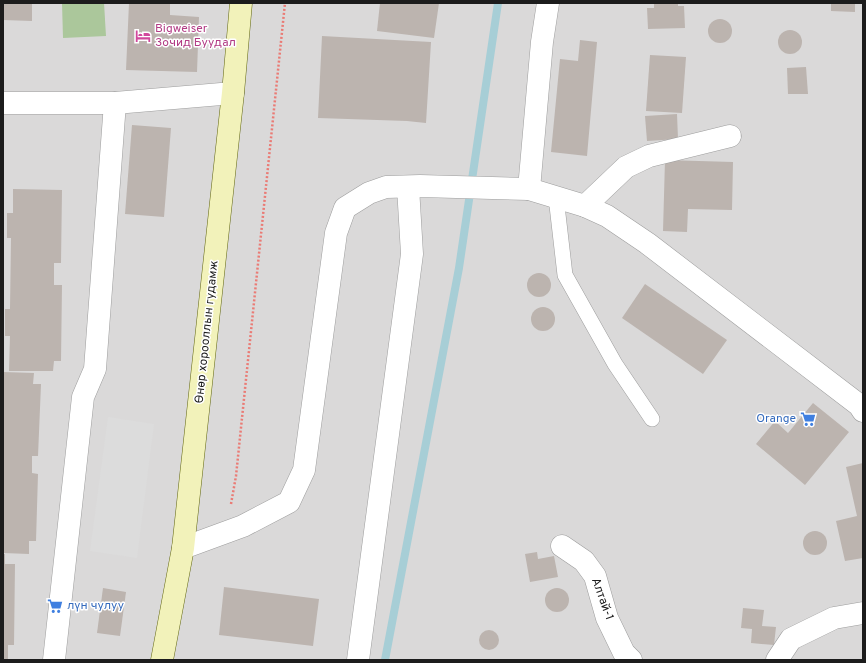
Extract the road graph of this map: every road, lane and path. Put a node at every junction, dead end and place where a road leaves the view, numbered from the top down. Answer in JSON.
{"nodes":[{"id":1,"x":241,"y":3,"type":"edge"},
{"id":2,"x":285,"y":3,"type":"edge"},
{"id":3,"x":548,"y":3,"type":"edge"},
{"id":4,"x":233,"y":93,"type":"junction"},
{"id":5,"x":3,"y":103,"type":"edge"},
{"id":6,"x":115,"y":103,"type":"junction"},
{"id":7,"x":730,"y":136,"type":"dead end"},
{"id":8,"x":414,"y":186,"type":"junction"},
{"id":9,"x":529,"y":189,"type":"junction"},
{"id":10,"x":556,"y":197,"type":"junction"},
{"id":11,"x":585,"y":206,"type":"junction"},
{"id":12,"x":862,"y":407,"type":"edge"},
{"id":13,"x":652,"y":419,"type":"dead end"},
{"id":14,"x":226,"y":532,"type":"junction"},
{"id":15,"x":562,"y":546,"type":"dead end"},
{"id":16,"x":182,"y":548,"type":"junction"},
{"id":17,"x":863,"y":613,"type":"edge"},
{"id":18,"x":54,"y":660,"type":"edge"},
{"id":19,"x":162,"y":660,"type":"edge"},
{"id":20,"x":358,"y":660,"type":"edge"},
{"id":21,"x":631,"y":660,"type":"edge"},
{"id":22,"x":777,"y":660,"type":"edge"}],
"edges":[{"from":1,"to":4,"type":"main road","name":"Өнөр хорооллын гудамж"},
{"from":2,"to":14,"type":"path"},
{"from":3,"to":9,"type":"street"},
{"from":4,"to":6,"type":"street"},
{"from":4,"to":16,"type":"main road","name":"Өнөр хорооллын гудамж"},
{"from":5,"to":6,"type":"street"},
{"from":6,"to":18,"type":"street"},
{"from":7,"to":11,"type":"street"},
{"from":8,"to":9,"type":"street"},
{"from":8,"to":14,"type":"street"},
{"from":8,"to":20,"type":"street"},
{"from":9,"to":10,"type":"street"},
{"from":10,"to":11,"type":"street"},
{"from":10,"to":13,"type":"lane"},
{"from":11,"to":12,"type":"street"},
{"from":14,"to":16,"type":"street"},
{"from":15,"to":21,"type":"street","name":"Алтай-1"},
{"from":16,"to":19,"type":"main road","name":"Өнөр хорооллын гудамж"},
{"from":17,"to":22,"type":"street"}]}
